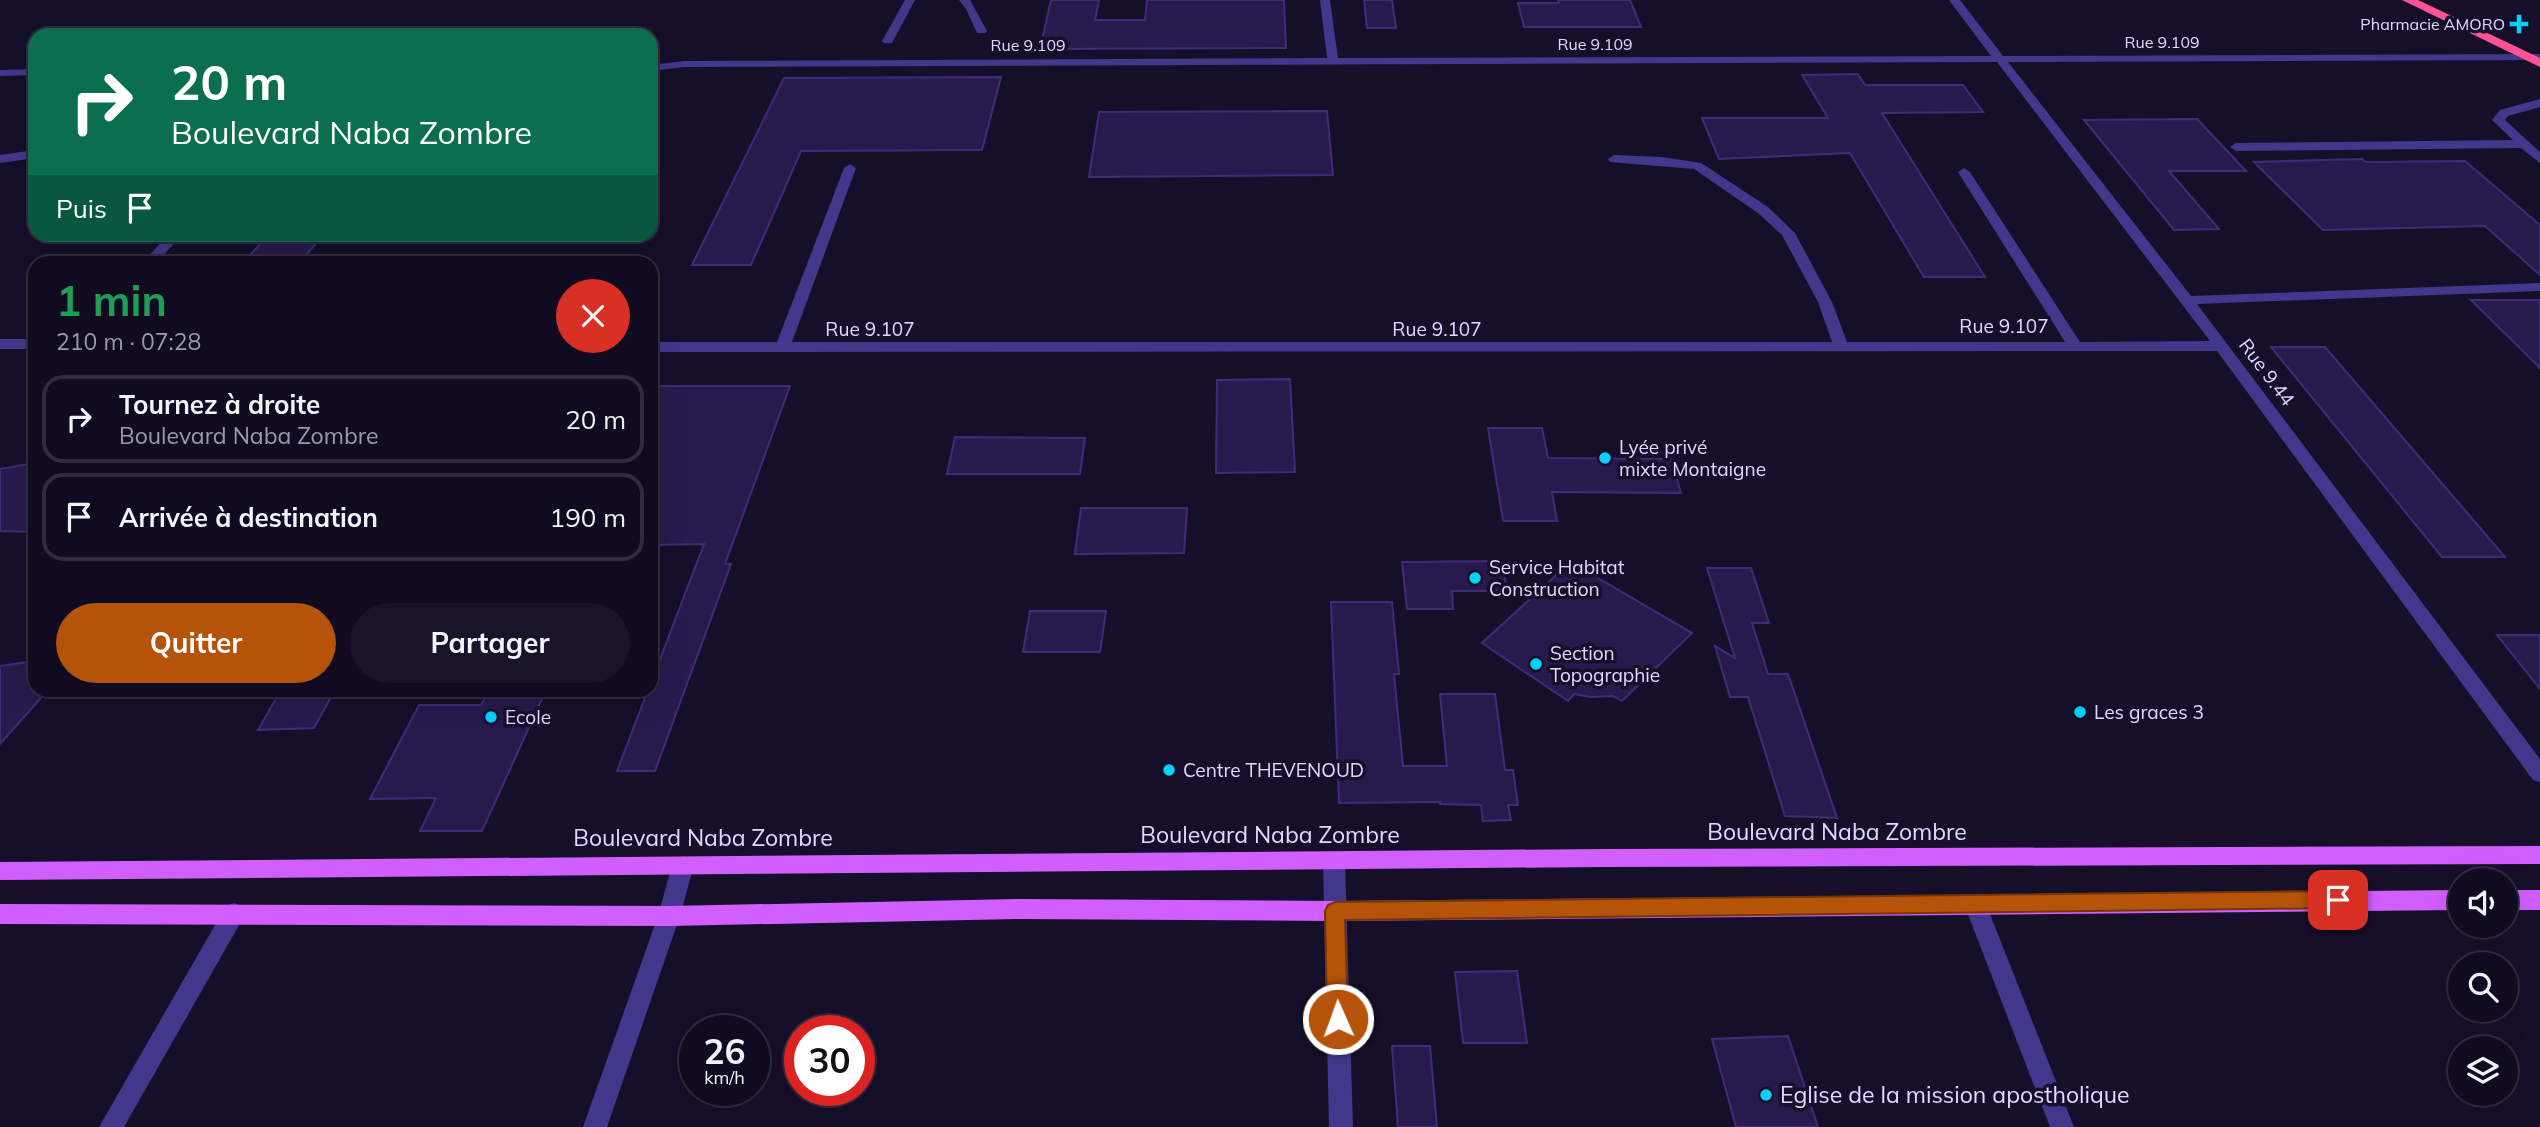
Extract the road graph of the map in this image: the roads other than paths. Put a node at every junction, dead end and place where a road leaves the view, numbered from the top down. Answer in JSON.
{"nodes":[{"id":1,"x":910,"y":0,"type":"edge"},
{"id":2,"x":964,"y":0,"type":"edge"},
{"id":3,"x":1325,"y":0,"type":"edge"},
{"id":4,"x":1954,"y":0,"type":"edge"},
{"id":5,"x":2407,"y":0,"type":"edge"},
{"id":6,"x":2435,"y":0,"type":"edge"},
{"id":7,"x":981,"y":31,"type":"dead end"},
{"id":8,"x":888,"y":41,"type":"dead end"},
{"id":9,"x":2538,"y":57,"type":"edge"},
{"id":10,"x":1999,"y":59,"type":"junction"},
{"id":11,"x":1334,"y":62,"type":"junction"},
{"id":12,"x":658,"y":66,"type":"edge"},
{"id":13,"x":28,"y":72,"type":"edge"},
{"id":14,"x":0,"y":73,"type":"edge"},
{"id":15,"x":2540,"y":103,"type":"edge"},
{"id":16,"x":2521,"y":144,"type":"junction"},
{"id":17,"x":2236,"y":147,"type":"dead end"},
{"id":18,"x":28,"y":156,"type":"edge"},
{"id":19,"x":0,"y":159,"type":"edge"},
{"id":20,"x":1614,"y":159,"type":"dead end"},
{"id":21,"x":2540,"y":159,"type":"edge"},
{"id":22,"x":850,"y":168,"type":"dead end"},
{"id":23,"x":1964,"y":172,"type":"dead end"},
{"id":24,"x":169,"y":242,"type":"edge"},
{"id":25,"x":156,"y":256,"type":"edge"},
{"id":26,"x":2540,"y":288,"type":"edge"},
{"id":27,"x":2187,"y":300,"type":"junction"},
{"id":28,"x":0,"y":344,"type":"edge"},
{"id":29,"x":28,"y":344,"type":"edge"},
{"id":30,"x":2075,"y":345,"type":"junction"},
{"id":31,"x":1841,"y":346,"type":"junction"},
{"id":32,"x":2222,"y":346,"type":"junction"},
{"id":33,"x":658,"y":347,"type":"edge"},
{"id":34,"x":782,"y":348,"type":"junction"},
{"id":35,"x":2540,"y":775,"type":"edge"},
{"id":36,"x":2540,"y":855,"type":"edge"},
{"id":37,"x":1334,"y":861,"type":"junction"},
{"id":38,"x":683,"y":865,"type":"junction"},
{"id":39,"x":0,"y":871,"type":"edge"},
{"id":40,"x":2448,"y":900,"type":"edge"},
{"id":41,"x":2518,"y":900,"type":"edge"},
{"id":42,"x":2540,"y":900,"type":"edge"},
{"id":43,"x":1975,"y":904,"type":"junction"},
{"id":44,"x":1335,"y":911,"type":"junction"},
{"id":45,"x":234,"y":913,"type":"junction"},
{"id":46,"x":0,"y":914,"type":"edge"},
{"id":47,"x":669,"y":916,"type":"junction"},
{"id":48,"x":111,"y":1127,"type":"edge"},
{"id":49,"x":595,"y":1127,"type":"edge"},
{"id":50,"x":1341,"y":1127,"type":"edge"},
{"id":51,"x":2062,"y":1127,"type":"edge"}],
"edges":[{"from":1,"to":8,"type":"street"},
{"from":2,"to":7,"type":"street"},
{"from":3,"to":11,"type":"street"},
{"from":4,"to":10,"type":"street","name":"Rue 9.44"},
{"from":5,"to":9,"type":"highway"},
{"from":6,"to":9,"type":"highway"},
{"from":9,"to":10,"type":"street","name":"Rue 9.109"},
{"from":10,"to":11,"type":"street","name":"Rue 9.109"},
{"from":10,"to":27,"type":"street","name":"Rue 9.44"},
{"from":11,"to":12,"type":"street","name":"Rue 9.109"},
{"from":13,"to":14,"type":"street"},
{"from":15,"to":16,"type":"street"},
{"from":16,"to":17,"type":"street"},
{"from":16,"to":21,"type":"street"},
{"from":18,"to":19,"type":"street"},
{"from":20,"to":31,"type":"street"},
{"from":22,"to":34,"type":"street"},
{"from":23,"to":30,"type":"street"},
{"from":24,"to":25,"type":"street"},
{"from":26,"to":27,"type":"street"},
{"from":27,"to":32,"type":"street","name":"Rue 9.44"},
{"from":28,"to":29,"type":"street"},
{"from":30,"to":31,"type":"street","name":"Rue 9.107"},
{"from":30,"to":32,"type":"street","name":"Rue 9.107"},
{"from":31,"to":34,"type":"street","name":"Rue 9.107"},
{"from":32,"to":35,"type":"street","name":"Rue 9.44"},
{"from":33,"to":34,"type":"street","name":"Rue 9.107"},
{"from":36,"to":37,"type":"main road","name":"Boulevard Naba Zombre"},
{"from":37,"to":38,"type":"main road","name":"Boulevard Naba Zombre"},
{"from":37,"to":44,"type":"street"},
{"from":38,"to":39,"type":"main road","name":"Boulevard Naba Zombre"},
{"from":38,"to":47,"type":"street"},
{"from":40,"to":43,"type":"main road"},
{"from":41,"to":42,"type":"main road"},
{"from":43,"to":44,"type":"main road"},
{"from":43,"to":51,"type":"street"},
{"from":44,"to":47,"type":"main road"},
{"from":44,"to":50,"type":"street"},
{"from":45,"to":46,"type":"main road"},
{"from":45,"to":47,"type":"main road"},
{"from":45,"to":48,"type":"street"},
{"from":47,"to":49,"type":"street"}]}
